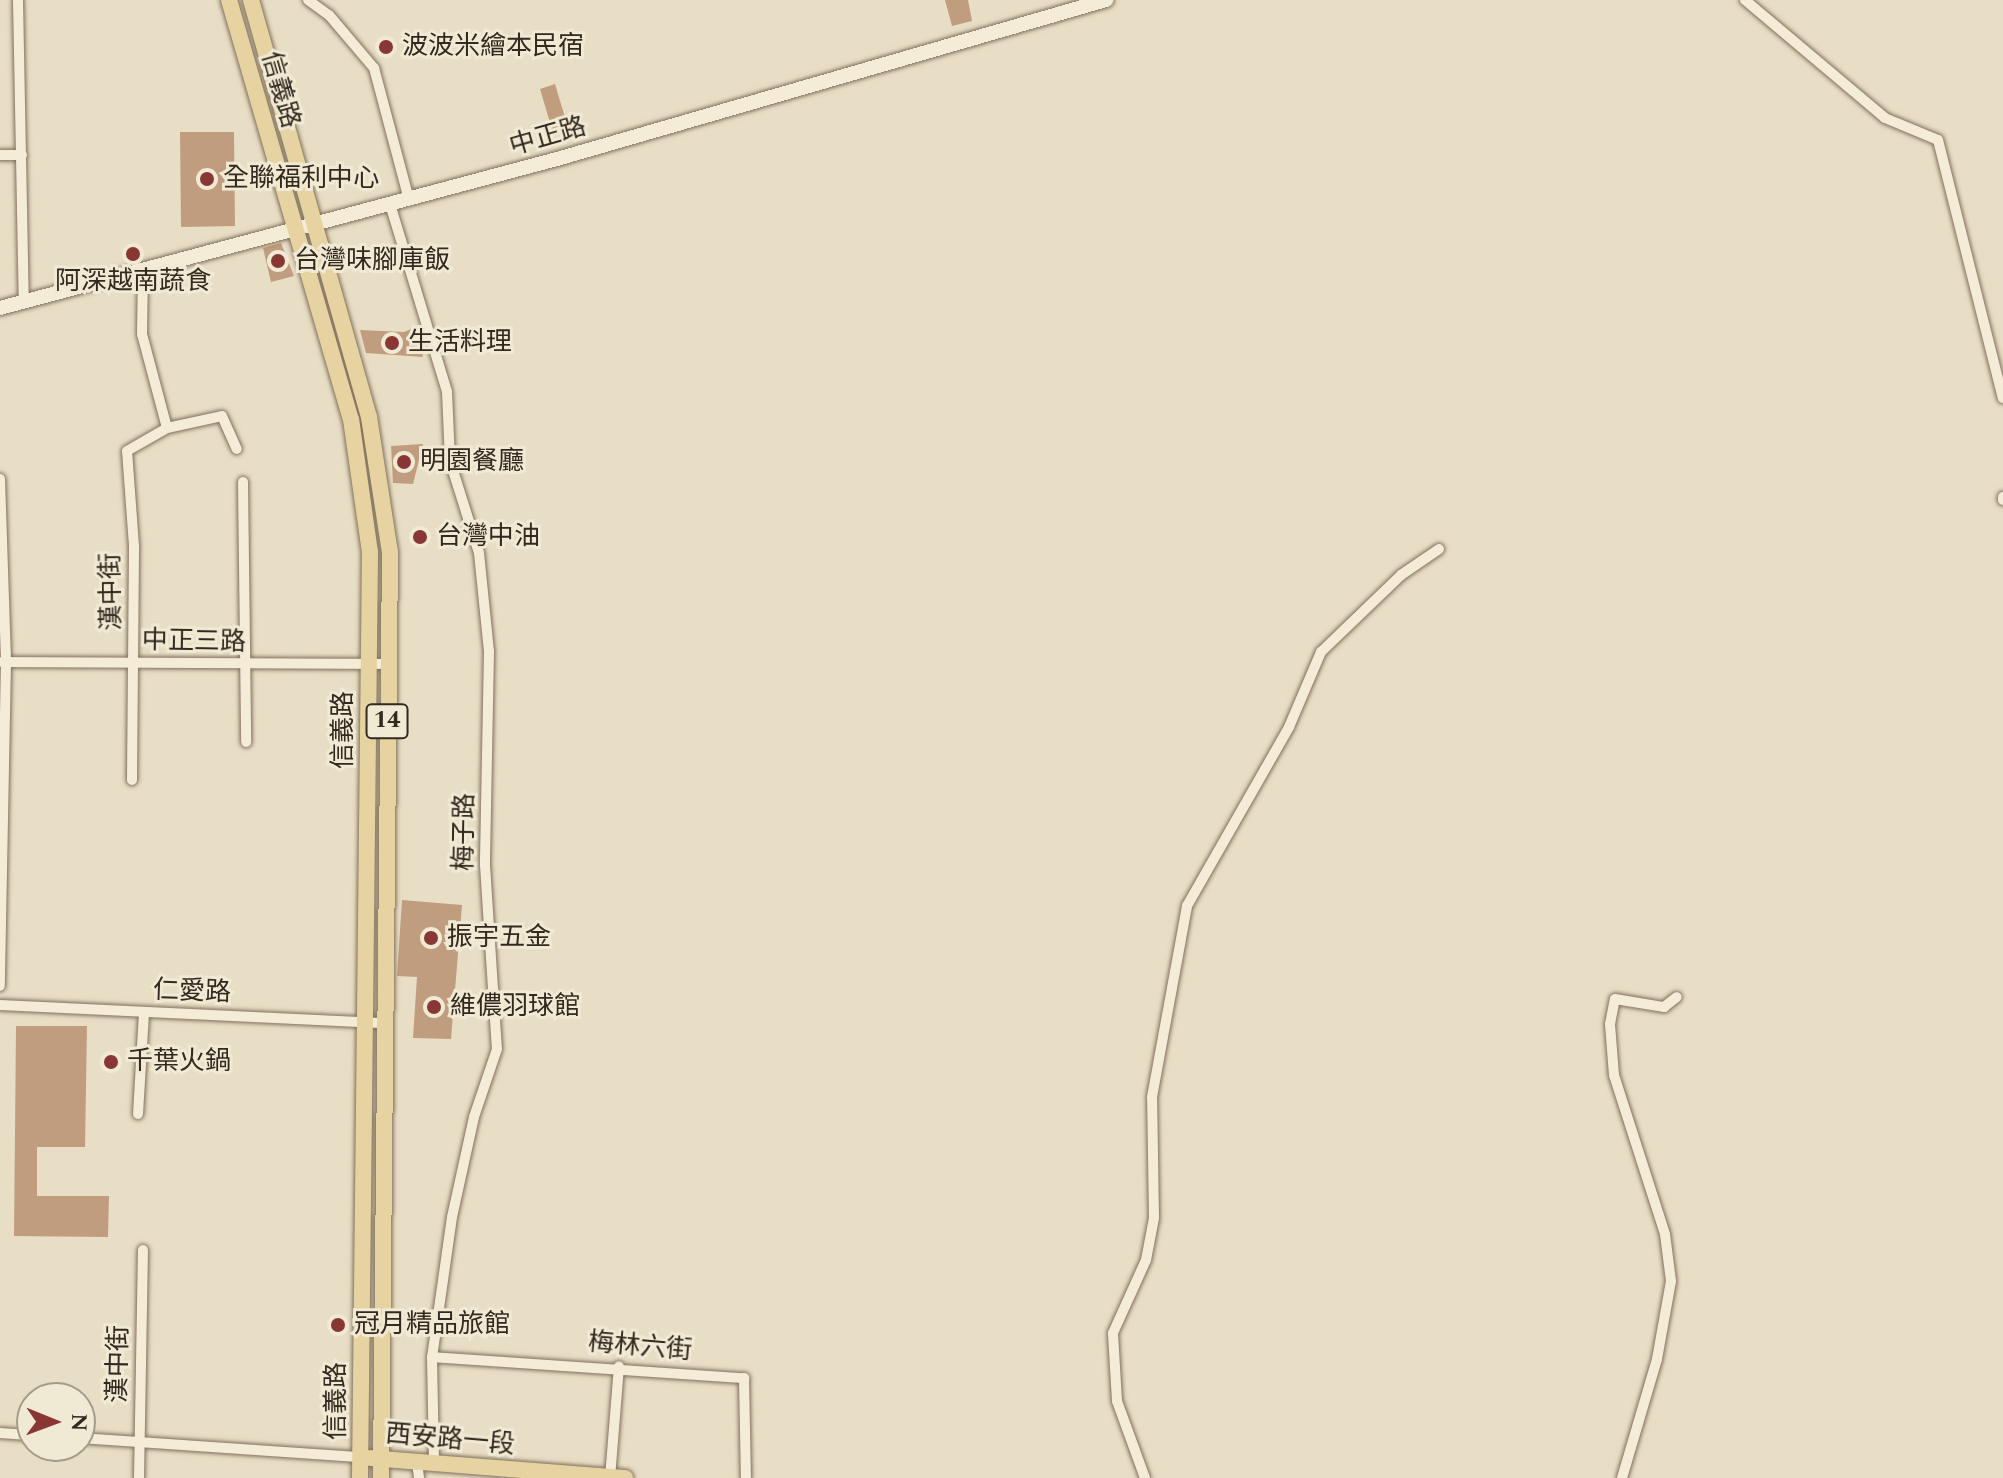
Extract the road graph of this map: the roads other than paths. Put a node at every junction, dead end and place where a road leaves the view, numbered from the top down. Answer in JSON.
{"nodes":[{"id":1,"x":18,"y":0,"type":"edge"},
{"id":2,"x":229,"y":0,"type":"edge"},
{"id":3,"x":251,"y":0,"type":"edge"},
{"id":4,"x":308,"y":0,"type":"edge"},
{"id":5,"x":1106,"y":0,"type":"edge"},
{"id":6,"x":1745,"y":0,"type":"edge"},
{"id":7,"x":0,"y":155,"type":"edge"},
{"id":8,"x":22,"y":155,"type":"junction"},
{"id":9,"x":409,"y":200,"type":"junction"},
{"id":10,"x":390,"y":204,"type":"junction"},
{"id":11,"x":303,"y":225,"type":"junction"},
{"id":12,"x":143,"y":270,"type":"junction"},
{"id":13,"x":24,"y":301,"type":"junction"},
{"id":14,"x":0,"y":308,"type":"edge"},
{"id":15,"x":2003,"y":398,"type":"edge"},
{"id":16,"x":167,"y":428,"type":"junction"},
{"id":17,"x":237,"y":449,"type":"dead end"},
{"id":18,"x":0,"y":479,"type":"edge"},
{"id":19,"x":243,"y":482,"type":"dead end"},
{"id":20,"x":1439,"y":549,"type":"dead end"},
{"id":21,"x":3,"y":662,"type":"edge"},
{"id":22,"x":135,"y":663,"type":"junction"},
{"id":23,"x":368,"y":664,"type":"junction"},
{"id":24,"x":388,"y":664,"type":"junction"},
{"id":25,"x":249,"y":665,"type":"junction"},
{"id":26,"x":246,"y":742,"type":"dead end"},
{"id":27,"x":132,"y":780,"type":"dead end"},
{"id":28,"x":2,"y":801,"type":"edge"},
{"id":29,"x":0,"y":986,"type":"edge"},
{"id":30,"x":1677,"y":997,"type":"dead end"},
{"id":31,"x":0,"y":1005,"type":"edge"},
{"id":32,"x":144,"y":1012,"type":"junction"},
{"id":33,"x":363,"y":1022,"type":"junction"},
{"id":34,"x":381,"y":1023,"type":"junction"},
{"id":35,"x":138,"y":1114,"type":"dead end"},
{"id":36,"x":143,"y":1250,"type":"dead end"},
{"id":37,"x":432,"y":1357,"type":"junction"},
{"id":38,"x":619,"y":1366,"type":"junction"},
{"id":39,"x":96,"y":1439,"type":"edge"},
{"id":40,"x":139,"y":1443,"type":"junction"},
{"id":41,"x":361,"y":1457,"type":"junction"},
{"id":42,"x":381,"y":1459,"type":"junction"},
{"id":43,"x":434,"y":1464,"type":"junction"},
{"id":44,"x":418,"y":1470,"type":"edge"},
{"id":45,"x":139,"y":1478,"type":"edge"},
{"id":46,"x":360,"y":1478,"type":"edge"},
{"id":47,"x":381,"y":1478,"type":"edge"},
{"id":48,"x":610,"y":1478,"type":"edge"},
{"id":49,"x":625,"y":1478,"type":"edge"},
{"id":50,"x":746,"y":1478,"type":"edge"},
{"id":51,"x":1145,"y":1478,"type":"edge"},
{"id":52,"x":1622,"y":1478,"type":"edge"}],
"edges":[{"from":1,"to":8,"type":"street"},
{"from":2,"to":11,"type":"main road","name":"信義路","number":"14"},
{"from":3,"to":11,"type":"main road","name":"信義路","number":"14"},
{"from":4,"to":9,"type":"street"},
{"from":5,"to":9,"type":"street","name":"中正路"},
{"from":6,"to":15,"type":"street"},
{"from":7,"to":8,"type":"street"},
{"from":8,"to":13,"type":"street"},
{"from":9,"to":10,"type":"street","name":"中正路"},
{"from":10,"to":11,"type":"street","name":"中正路"},
{"from":10,"to":37,"type":"street","name":"梅子路"},
{"from":11,"to":12,"type":"street","name":"中正路"},
{"from":11,"to":23,"type":"main road","name":"信義路","number":"14"},
{"from":11,"to":24,"type":"main road","name":"信義路","number":"14"},
{"from":12,"to":13,"type":"street","name":"中正路"},
{"from":12,"to":16,"type":"street"},
{"from":13,"to":14,"type":"street","name":"中正路"},
{"from":16,"to":17,"type":"street"},
{"from":16,"to":22,"type":"street","name":"漢中街"},
{"from":18,"to":21,"type":"street"},
{"from":19,"to":25,"type":"street"},
{"from":20,"to":51,"type":"street"},
{"from":21,"to":22,"type":"street","name":"中正三路"},
{"from":21,"to":28,"type":"street"},
{"from":22,"to":25,"type":"street","name":"中正三路"},
{"from":22,"to":27,"type":"street","name":"漢中街"},
{"from":23,"to":24,"type":"street","name":"中正三路"},
{"from":23,"to":25,"type":"street","name":"中正三路"},
{"from":23,"to":33,"type":"main road","name":"信義路","number":"14"},
{"from":24,"to":34,"type":"main road","name":"信義路","number":"14"},
{"from":25,"to":26,"type":"street"},
{"from":28,"to":29,"type":"street"},
{"from":30,"to":52,"type":"street"},
{"from":31,"to":32,"type":"street","name":"仁愛路"},
{"from":32,"to":33,"type":"street","name":"仁愛路"},
{"from":32,"to":35,"type":"street"},
{"from":33,"to":34,"type":"street","name":"仁愛路"},
{"from":33,"to":41,"type":"main road","name":"信義路","number":"14"},
{"from":34,"to":42,"type":"main road","name":"信義路","number":"14"},
{"from":36,"to":40,"type":"street","name":"漢中街"},
{"from":37,"to":38,"type":"street","name":"梅林六街"},
{"from":37,"to":43,"type":"street","name":"梅子路"},
{"from":38,"to":48,"type":"street"},
{"from":38,"to":50,"type":"street","name":"梅林六街"},
{"from":39,"to":40,"type":"street","name":"西安路一段"},
{"from":40,"to":41,"type":"street","name":"西安路一段"},
{"from":40,"to":45,"type":"street","name":"漢中街"},
{"from":41,"to":42,"type":"main road","name":"西安路一段"},
{"from":41,"to":46,"type":"main road","name":"信義路","number":"14"},
{"from":42,"to":44,"type":"main road","name":"西安路一段"},
{"from":42,"to":47,"type":"main road","name":"信義路","number":"14"},
{"from":43,"to":44,"type":"main road","name":"西安路一段"},
{"from":43,"to":48,"type":"main road","name":"西安路一段"},
{"from":48,"to":49,"type":"main road","name":"西安路一段"}]}
